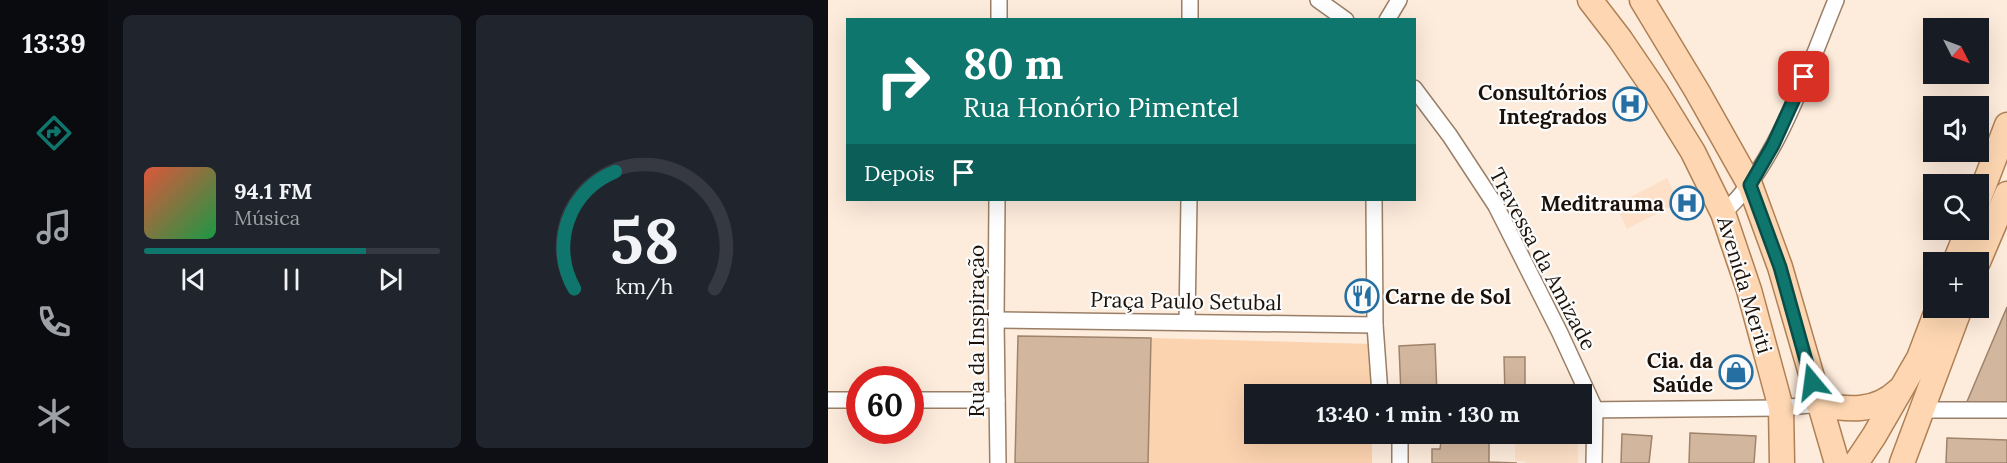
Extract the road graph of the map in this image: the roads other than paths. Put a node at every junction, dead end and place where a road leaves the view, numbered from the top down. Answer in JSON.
{"nodes":[{"id":1,"x":999,"y":0,"type":"edge"},
{"id":2,"x":1190,"y":0,"type":"edge"},
{"id":3,"x":1318,"y":0,"type":"edge"},
{"id":4,"x":1399,"y":0,"type":"edge"},
{"id":5,"x":1642,"y":0,"type":"edge"},
{"id":6,"x":1836,"y":0,"type":"edge"},
{"id":7,"x":1600,"y":4,"type":"edge"},
{"id":8,"x":999,"y":18,"type":"edge"},
{"id":9,"x":1190,"y":18,"type":"edge"},
{"id":10,"x":1343,"y":18,"type":"edge"},
{"id":11,"x":1388,"y":18,"type":"edge"},
{"id":12,"x":1416,"y":91,"type":"edge"},
{"id":13,"x":2007,"y":125,"type":"edge"},
{"id":14,"x":1988,"y":174,"type":"edge"},
{"id":15,"x":1750,"y":185,"type":"junction"},
{"id":16,"x":2007,"y":194,"type":"edge"},
{"id":17,"x":997,"y":201,"type":"edge"},
{"id":18,"x":1188,"y":201,"type":"edge"},
{"id":19,"x":1374,"y":201,"type":"edge"},
{"id":20,"x":1723,"y":213,"type":"junction"},
{"id":21,"x":1982,"y":252,"type":"edge"},
{"id":22,"x":1934,"y":318,"type":"edge"},
{"id":23,"x":1956,"y":318,"type":"edge"},
{"id":24,"x":996,"y":320,"type":"junction"},
{"id":25,"x":1187,"y":321,"type":"junction"},
{"id":26,"x":1375,"y":325,"type":"junction"},
{"id":27,"x":1379,"y":384,"type":"edge"},
{"id":28,"x":1577,"y":384,"type":"edge"},
{"id":29,"x":1904,"y":386,"type":"junction"},
{"id":30,"x":828,"y":400,"type":"edge"},
{"id":31,"x":846,"y":400,"type":"edge"},
{"id":32,"x":924,"y":400,"type":"edge"},
{"id":33,"x":997,"y":400,"type":"junction"},
{"id":34,"x":1818,"y":404,"type":"junction"},
{"id":35,"x":1781,"y":408,"type":"junction"},
{"id":36,"x":1592,"y":410,"type":"edge"},
{"id":37,"x":1923,"y":410,"type":"junction"},
{"id":38,"x":2007,"y":410,"type":"edge"},
{"id":39,"x":1400,"y":444,"type":"edge"},
{"id":40,"x":1592,"y":444,"type":"edge"},
{"id":41,"x":998,"y":463,"type":"edge"},
{"id":42,"x":1400,"y":463,"type":"edge"},
{"id":43,"x":1594,"y":463,"type":"edge"},
{"id":44,"x":1782,"y":463,"type":"edge"},
{"id":45,"x":1837,"y":463,"type":"edge"},
{"id":46,"x":1856,"y":463,"type":"edge"},
{"id":47,"x":1902,"y":463,"type":"edge"}],
"edges":[{"from":1,"to":8,"type":"street"},
{"from":2,"to":9,"type":"street"},
{"from":3,"to":10,"type":"street"},
{"from":4,"to":11,"type":"street"},
{"from":5,"to":15,"type":"main road","name":"Avenida Meriti"},
{"from":6,"to":15,"type":"street"},
{"from":7,"to":20,"type":"main road","name":"Avenida Meriti"},
{"from":12,"to":28,"type":"street","name":"Travessa da Amizade"},
{"from":13,"to":14,"type":"main road"},
{"from":15,"to":20,"type":"street"},
{"from":15,"to":34,"type":"main road","name":"Avenida Meriti"},
{"from":16,"to":21,"type":"main road"},
{"from":17,"to":24,"type":"street","name":"Rua da Inspiração"},
{"from":18,"to":25,"type":"street"},
{"from":19,"to":26,"type":"street"},
{"from":20,"to":35,"type":"main road","name":"Avenida Meriti"},
{"from":22,"to":29,"type":"main road"},
{"from":23,"to":37,"type":"main road"},
{"from":24,"to":25,"type":"street","name":"Praça Paulo Setubal"},
{"from":24,"to":33,"type":"street","name":"Rua da Inspiração"},
{"from":25,"to":26,"type":"street","name":"Praça Paulo Setubal"},
{"from":26,"to":27,"type":"street"},
{"from":29,"to":34,"type":"main road"},
{"from":29,"to":46,"type":"main road"},
{"from":30,"to":31,"type":"street"},
{"from":32,"to":33,"type":"street"},
{"from":33,"to":41,"type":"street","name":"Rua da Inspiração"},
{"from":34,"to":35,"type":"street"},
{"from":34,"to":45,"type":"main road","name":"Avenida Meriti"},
{"from":35,"to":36,"type":"street"},
{"from":35,"to":44,"type":"main road","name":"Avenida Meriti"},
{"from":37,"to":38,"type":"street"},
{"from":37,"to":47,"type":"main road"},
{"from":39,"to":42,"type":"street"},
{"from":40,"to":43,"type":"street","name":"Travessa da Amizade"}]}
